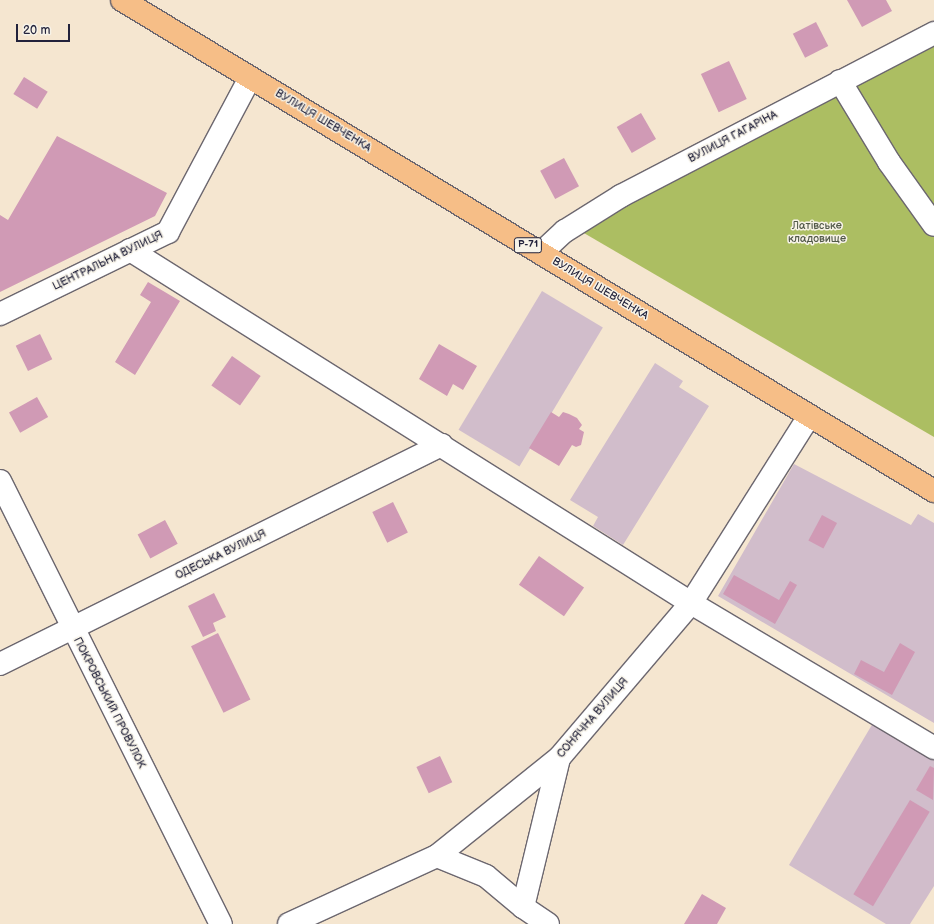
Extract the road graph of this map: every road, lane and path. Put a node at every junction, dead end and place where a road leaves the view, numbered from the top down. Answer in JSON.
{"nodes":[{"id":1,"x":122,"y":0,"type":"edge"},
{"id":2,"x":934,"y":33,"type":"edge"},
{"id":3,"x":250,"y":78,"type":"junction"},
{"id":4,"x":840,"y":81,"type":"junction"},
{"id":5,"x":934,"y":225,"type":"edge"},
{"id":6,"x":130,"y":250,"type":"junction"},
{"id":7,"x":541,"y":252,"type":"junction"},
{"id":8,"x":0,"y":314,"type":"edge"},
{"id":9,"x":809,"y":416,"type":"junction"},
{"id":10,"x":442,"y":445,"type":"junction"},
{"id":11,"x":0,"y":481,"type":"edge"},
{"id":12,"x":934,"y":491,"type":"edge"},
{"id":13,"x":691,"y":603,"type":"junction"},
{"id":14,"x":72,"y":629,"type":"junction"},
{"id":15,"x":0,"y":664,"type":"edge"},
{"id":16,"x":934,"y":748,"type":"edge"},
{"id":17,"x":559,"y":758,"type":"junction"},
{"id":18,"x":437,"y":856,"type":"junction"},
{"id":19,"x":523,"y":907,"type":"junction"},
{"id":20,"x":221,"y":924,"type":"edge"},
{"id":21,"x":289,"y":924,"type":"edge"},
{"id":22,"x":548,"y":924,"type":"edge"}],
"edges":[{"from":1,"to":3,"type":"main road","name":"ВУЛИЦЯ ШЕВЧЕНКА","number":"Р-71"},
{"from":2,"to":4,"type":"street","name":"ВУЛИЦЯ ГАГАРІНА"},
{"from":3,"to":6,"type":"street","name":"ЦЕНТРАЛЬНА ВУЛИЦЯ"},
{"from":3,"to":7,"type":"main road","name":"ВУЛИЦЯ ШЕВЧЕНКА","number":"Р-71"},
{"from":4,"to":5,"type":"street"},
{"from":4,"to":7,"type":"street","name":"ВУЛИЦЯ ГАГАРІНА"},
{"from":6,"to":8,"type":"street","name":"ЦЕНТРАЛЬНА ВУЛИЦЯ"},
{"from":6,"to":10,"type":"street"},
{"from":7,"to":9,"type":"main road","name":"ВУЛИЦЯ ШЕВЧЕНКА","number":"Р-71"},
{"from":9,"to":12,"type":"main road","name":"ВУЛИЦЯ ШЕВЧЕНКА","number":"Р-71"},
{"from":9,"to":13,"type":"street","name":"СОНЯЧНА ВУЛИЦЯ"},
{"from":10,"to":13,"type":"street"},
{"from":10,"to":14,"type":"street","name":"ОДЕСЬКА ВУЛИЦЯ"},
{"from":11,"to":14,"type":"street","name":"ПОКРОВСЬКИЙ ПРОВУЛОК"},
{"from":13,"to":16,"type":"street"},
{"from":13,"to":17,"type":"street","name":"СОНЯЧНА ВУЛИЦЯ"},
{"from":14,"to":15,"type":"street","name":"ОДЕСЬКА ВУЛИЦЯ"},
{"from":14,"to":20,"type":"street","name":"ПОКРОВСЬКИЙ ПРОВУЛОК"},
{"from":17,"to":18,"type":"street","name":"СОНЯЧНА ВУЛИЦЯ"},
{"from":17,"to":19,"type":"street"},
{"from":18,"to":19,"type":"street"},
{"from":18,"to":21,"type":"street","name":"СОНЯЧНА ВУЛИЦЯ"},
{"from":19,"to":22,"type":"street"}]}
